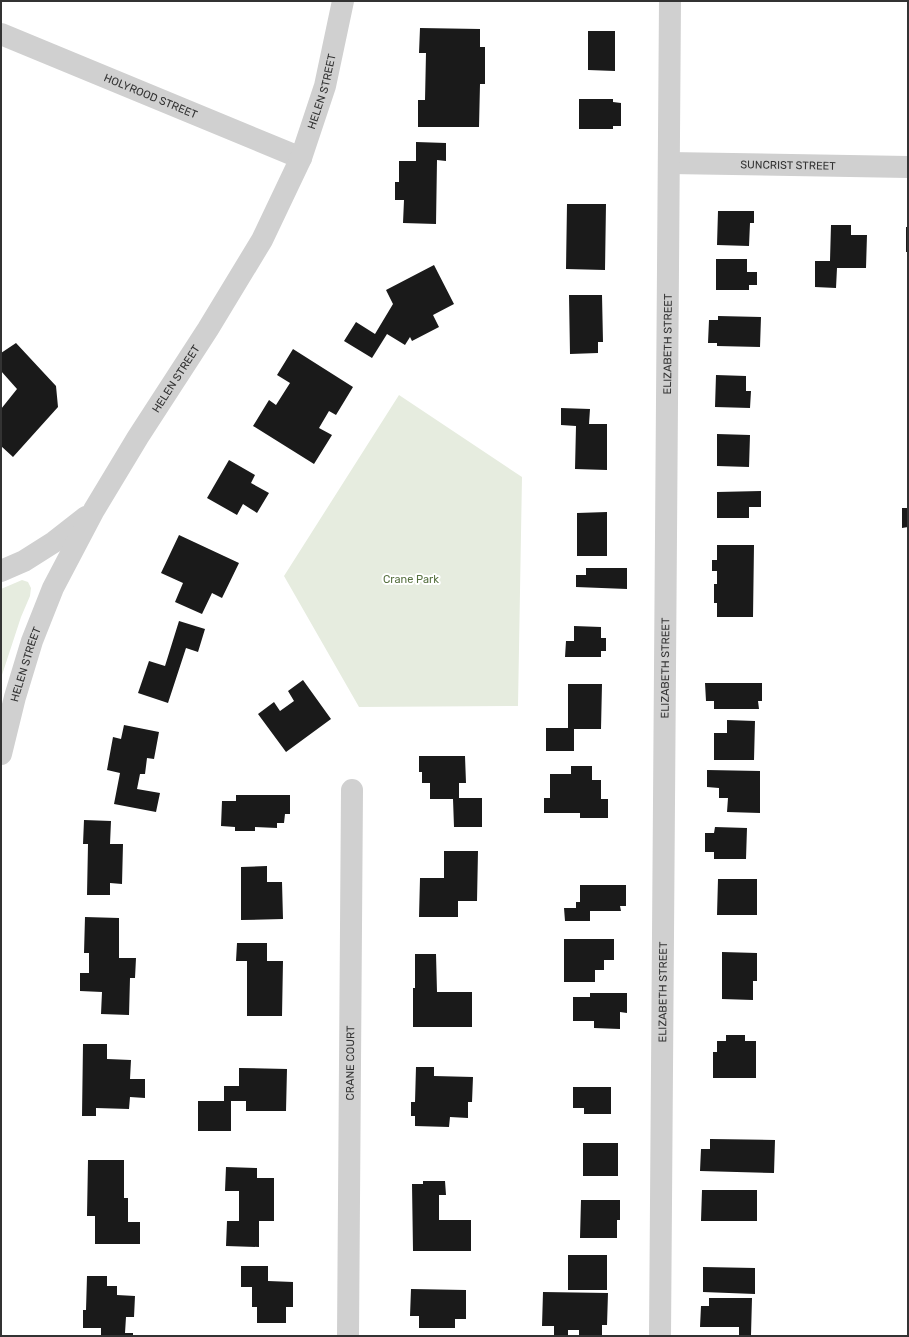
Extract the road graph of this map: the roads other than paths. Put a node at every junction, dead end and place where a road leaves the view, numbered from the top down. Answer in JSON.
{"nodes":[{"id":1,"x":343,"y":1,"type":"edge"},
{"id":2,"x":670,"y":1,"type":"edge"},
{"id":3,"x":1,"y":34,"type":"edge"},
{"id":4,"x":301,"y":158,"type":"junction"},
{"id":5,"x":669,"y":163,"type":"junction"},
{"id":6,"x":908,"y":167,"type":"edge"},
{"id":7,"x":94,"y":510,"type":"junction"},
{"id":8,"x":1,"y":571,"type":"edge"},
{"id":9,"x":1,"y":754,"type":"edge"},
{"id":10,"x":352,"y":790,"type":"dead end"},
{"id":11,"x":348,"y":1336,"type":"edge"},
{"id":12,"x":660,"y":1336,"type":"edge"}],
"edges":[{"from":1,"to":4,"type":"street","name":"HELEN STREET"},
{"from":2,"to":5,"type":"street","name":"ELIZABETH STREET"},
{"from":3,"to":4,"type":"street","name":"HOLYROOD STREET"},
{"from":4,"to":7,"type":"street","name":"HELEN STREET"},
{"from":5,"to":6,"type":"street","name":"SUNCRIST STREET"},
{"from":5,"to":12,"type":"street","name":"ELIZABETH STREET"},
{"from":7,"to":8,"type":"street"},
{"from":7,"to":9,"type":"street","name":"HELEN STREET"},
{"from":10,"to":11,"type":"street","name":"CRANE COURT"}]}
